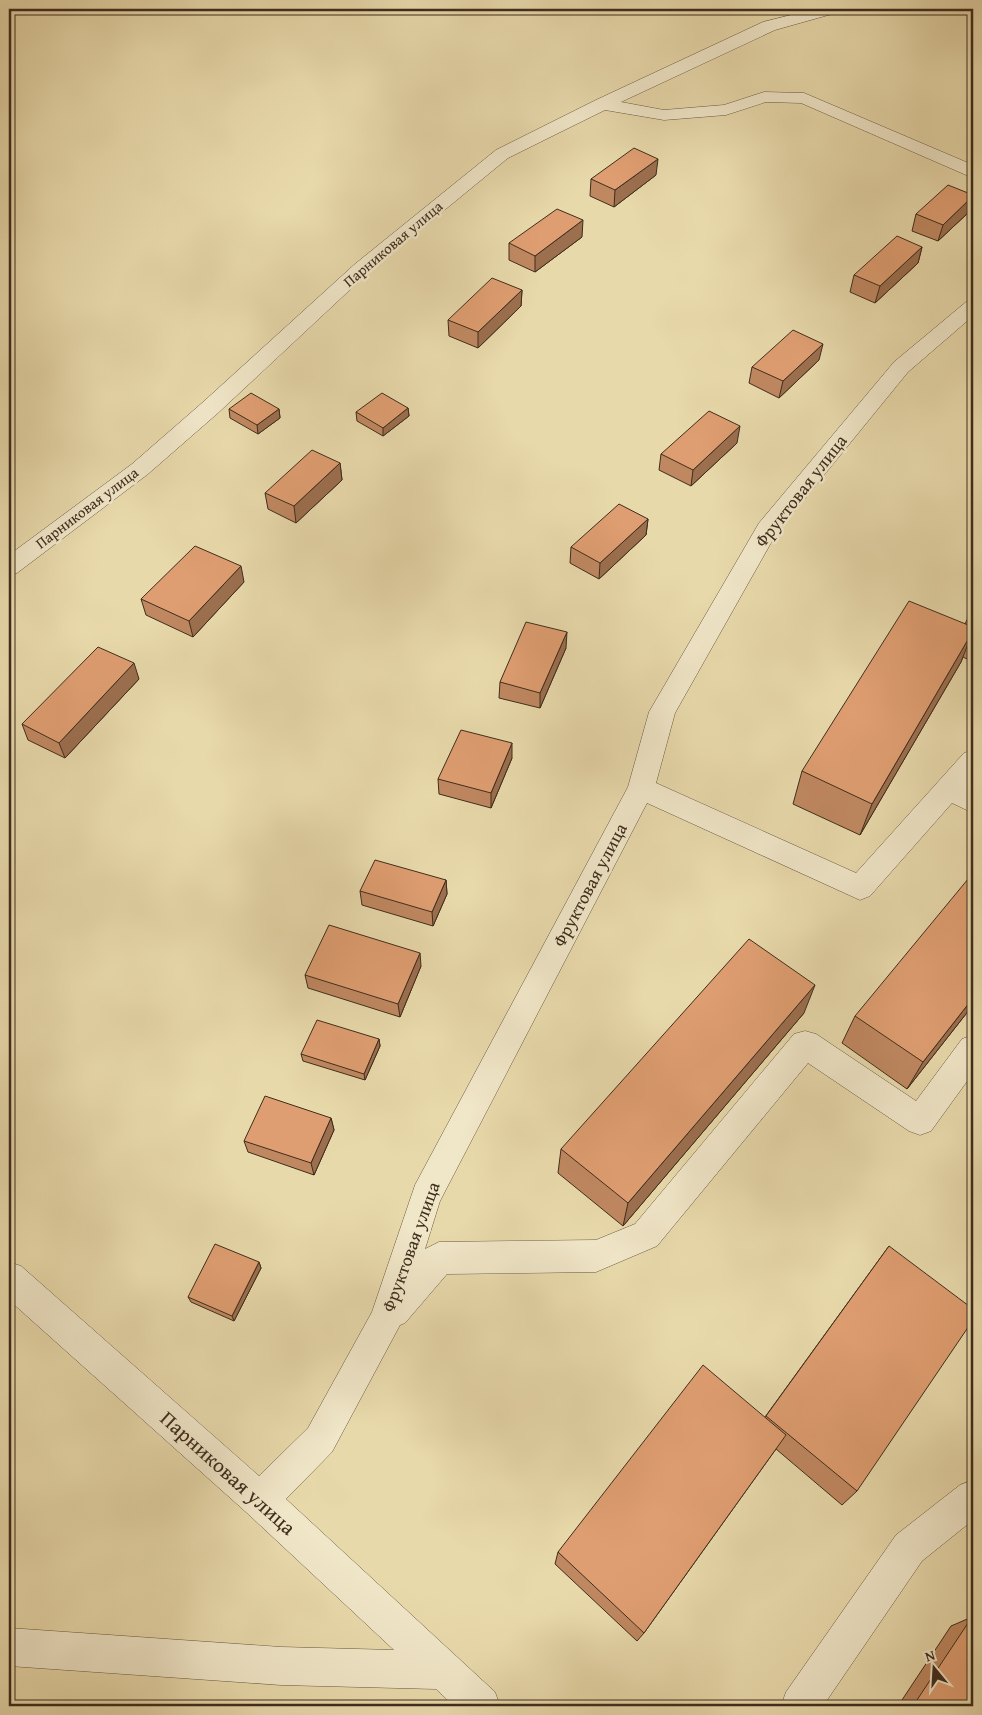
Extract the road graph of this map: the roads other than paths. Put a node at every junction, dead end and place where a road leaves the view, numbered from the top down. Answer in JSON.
{"nodes":[{"id":1,"x":833,"y":9,"type":"edge"},
{"id":2,"x":602,"y":104,"type":"junction"},
{"id":3,"x":973,"y":172,"type":"edge"},
{"id":4,"x":973,"y":306,"type":"edge"},
{"id":5,"x":9,"y":567,"type":"edge"},
{"id":6,"x":973,"y":760,"type":"edge"},
{"id":7,"x":641,"y":788,"type":"junction"},
{"id":8,"x":949,"y":789,"type":"junction"},
{"id":9,"x":973,"y":802,"type":"edge"},
{"id":10,"x":973,"y":1049,"type":"edge"},
{"id":11,"x":9,"y":1278,"type":"edge"},
{"id":12,"x":386,"y":1319,"type":"junction"},
{"id":13,"x":973,"y":1498,"type":"edge"},
{"id":14,"x":260,"y":1500,"type":"junction"},
{"id":15,"x":9,"y":1647,"type":"edge"},
{"id":16,"x":444,"y":1670,"type":"junction"},
{"id":17,"x":481,"y":1706,"type":"edge"},
{"id":18,"x":800,"y":1706,"type":"edge"}],
"edges":[{"from":1,"to":2,"type":"street","name":"Парниковая улица"},
{"from":2,"to":3,"type":"street"},
{"from":2,"to":5,"type":"street","name":"Парниковая улица"},
{"from":4,"to":7,"type":"street","name":"Фруктовая улица"},
{"from":6,"to":8,"type":"street"},
{"from":7,"to":8,"type":"street"},
{"from":7,"to":12,"type":"street","name":"Фруктовая улица"},
{"from":8,"to":9,"type":"street"},
{"from":10,"to":12,"type":"street"},
{"from":11,"to":14,"type":"street","name":"Парниковая улица"},
{"from":12,"to":14,"type":"street","name":"Фруктовая улица"},
{"from":13,"to":18,"type":"street"},
{"from":14,"to":16,"type":"street","name":"Парниковая улица"},
{"from":15,"to":16,"type":"street"},
{"from":16,"to":17,"type":"street","name":"Парниковая улица"}]}
